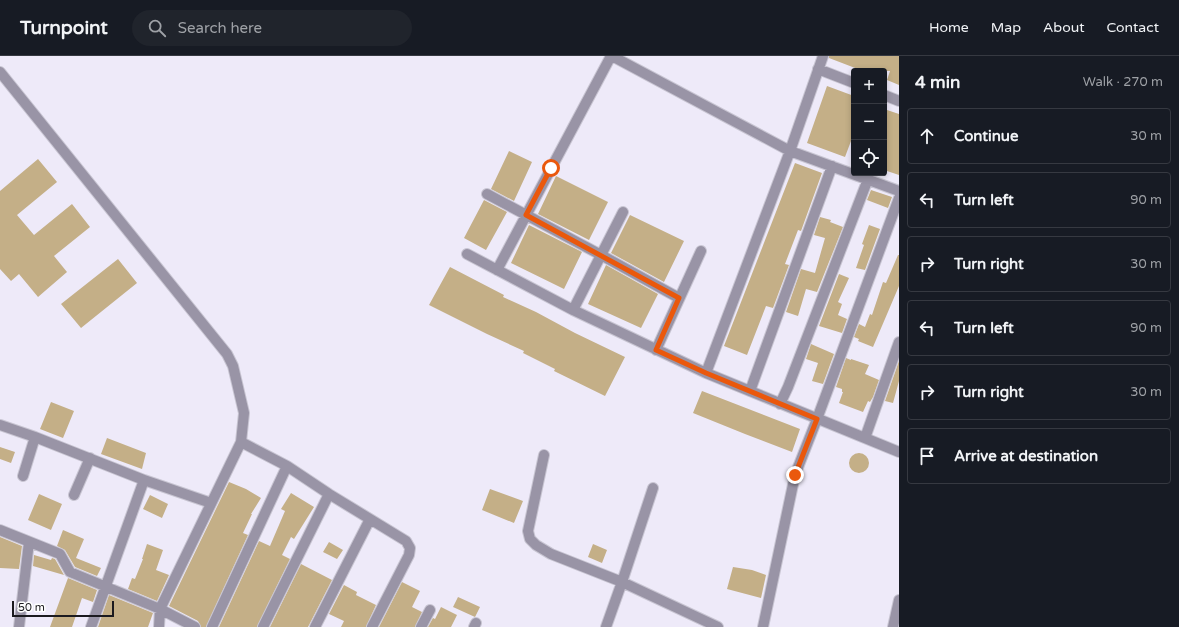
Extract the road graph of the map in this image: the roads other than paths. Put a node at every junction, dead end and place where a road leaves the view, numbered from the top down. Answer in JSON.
{"nodes":[{"id":1,"x":612,"y":56,"type":"edge"},
{"id":2,"x":823,"y":56,"type":"edge"},
{"id":3,"x":818,"y":69,"type":"junction"},
{"id":4,"x":0,"y":72,"type":"edge"},
{"id":5,"x":851,"y":82,"type":"edge"},
{"id":6,"x":887,"y":96,"type":"edge"},
{"id":7,"x":899,"y":101,"type":"edge"},
{"id":8,"x":790,"y":151,"type":"junction"},
{"id":9,"x":832,"y":166,"type":"junction"},
{"id":10,"x":868,"y":180,"type":"junction"},
{"id":11,"x":899,"y":191,"type":"edge"},
{"id":12,"x":487,"y":194,"type":"dead end"},
{"id":13,"x":899,"y":198,"type":"edge"},
{"id":14,"x":623,"y":212,"type":"dead end"},
{"id":15,"x":526,"y":215,"type":"junction"},
{"id":16,"x":701,"y":251,"type":"dead end"},
{"id":17,"x":467,"y":254,"type":"dead end"},
{"id":18,"x":601,"y":255,"type":"junction"},
{"id":19,"x":497,"y":270,"type":"junction"},
{"id":20,"x":679,"y":298,"type":"junction"},
{"id":21,"x":573,"y":310,"type":"junction"},
{"id":22,"x":899,"y":342,"type":"edge"},
{"id":23,"x":656,"y":350,"type":"junction"},
{"id":24,"x":706,"y":373,"type":"junction"},
{"id":25,"x":750,"y":391,"type":"junction"},
{"id":26,"x":780,"y":404,"type":"junction"},
{"id":27,"x":817,"y":419,"type":"junction"},
{"id":28,"x":0,"y":425,"type":"edge"},
{"id":29,"x":35,"y":437,"type":"junction"},
{"id":30,"x":865,"y":438,"type":"junction"},
{"id":31,"x":241,"y":442,"type":"junction"},
{"id":32,"x":899,"y":451,"type":"edge"},
{"id":33,"x":544,"y":455,"type":"dead end"},
{"id":34,"x":90,"y":458,"type":"junction"},
{"id":35,"x":287,"y":466,"type":"junction"},
{"id":36,"x":23,"y":476,"type":"dead end"},
{"id":37,"x":144,"y":480,"type":"junction"},
{"id":38,"x":653,"y":488,"type":"dead end"},
{"id":39,"x":329,"y":494,"type":"junction"},
{"id":40,"x":74,"y":495,"type":"dead end"},
{"id":41,"x":211,"y":503,"type":"junction"},
{"id":42,"x":370,"y":519,"type":"junction"},
{"id":43,"x":0,"y":530,"type":"edge"},
{"id":44,"x":29,"y":542,"type":"junction"},
{"id":45,"x":622,"y":582,"type":"junction"},
{"id":46,"x":105,"y":587,"type":"junction"},
{"id":47,"x":899,"y":600,"type":"edge"},
{"id":48,"x":160,"y":609,"type":"junction"},
{"id":49,"x":430,"y":610,"type":"dead end"},
{"id":50,"x":19,"y":627,"type":"edge"},
{"id":51,"x":91,"y":627,"type":"edge"},
{"id":52,"x":159,"y":627,"type":"edge"},
{"id":53,"x":195,"y":627,"type":"edge"},
{"id":54,"x":212,"y":627,"type":"edge"},
{"id":55,"x":262,"y":627,"type":"edge"},
{"id":56,"x":315,"y":627,"type":"edge"},
{"id":57,"x":372,"y":627,"type":"edge"},
{"id":58,"x":421,"y":627,"type":"edge"},
{"id":59,"x":606,"y":627,"type":"edge"},
{"id":60,"x":718,"y":627,"type":"edge"},
{"id":61,"x":763,"y":627,"type":"edge"},
{"id":62,"x":893,"y":627,"type":"edge"}],
"edges":[{"from":1,"to":8,"type":"street"},
{"from":1,"to":15,"type":"street"},
{"from":2,"to":3,"type":"street"},
{"from":3,"to":5,"type":"street"},
{"from":3,"to":8,"type":"street"},
{"from":4,"to":31,"type":"street"},
{"from":6,"to":7,"type":"street"},
{"from":8,"to":9,"type":"street"},
{"from":8,"to":24,"type":"street"},
{"from":9,"to":10,"type":"street"},
{"from":9,"to":25,"type":"street"},
{"from":10,"to":11,"type":"street"},
{"from":10,"to":26,"type":"street"},
{"from":12,"to":15,"type":"street"},
{"from":13,"to":27,"type":"street"},
{"from":14,"to":18,"type":"street"},
{"from":15,"to":18,"type":"street"},
{"from":15,"to":19,"type":"street"},
{"from":16,"to":20,"type":"street"},
{"from":17,"to":19,"type":"street"},
{"from":18,"to":20,"type":"street"},
{"from":18,"to":21,"type":"street"},
{"from":19,"to":21,"type":"street"},
{"from":20,"to":23,"type":"street"},
{"from":21,"to":23,"type":"street"},
{"from":22,"to":30,"type":"street"},
{"from":23,"to":24,"type":"street"},
{"from":24,"to":25,"type":"street"},
{"from":25,"to":26,"type":"street"},
{"from":26,"to":27,"type":"street"},
{"from":27,"to":30,"type":"street"},
{"from":27,"to":61,"type":"street"},
{"from":28,"to":29,"type":"street"},
{"from":29,"to":34,"type":"street"},
{"from":29,"to":36,"type":"street"},
{"from":30,"to":32,"type":"street"},
{"from":31,"to":35,"type":"street"},
{"from":31,"to":41,"type":"street"},
{"from":33,"to":45,"type":"street"},
{"from":34,"to":37,"type":"street"},
{"from":34,"to":40,"type":"street"},
{"from":35,"to":39,"type":"street"},
{"from":35,"to":54,"type":"street"},
{"from":37,"to":41,"type":"street"},
{"from":37,"to":46,"type":"street"},
{"from":38,"to":45,"type":"street"},
{"from":39,"to":42,"type":"street"},
{"from":39,"to":55,"type":"street"},
{"from":41,"to":48,"type":"street"},
{"from":42,"to":56,"type":"street"},
{"from":42,"to":57,"type":"street"},
{"from":43,"to":44,"type":"street"},
{"from":44,"to":46,"type":"street"},
{"from":44,"to":50,"type":"street"},
{"from":45,"to":59,"type":"street"},
{"from":45,"to":60,"type":"street"},
{"from":46,"to":48,"type":"street"},
{"from":46,"to":51,"type":"street"},
{"from":47,"to":62,"type":"street"},
{"from":48,"to":52,"type":"street"},
{"from":48,"to":53,"type":"street"},
{"from":49,"to":58,"type":"street"}]}
